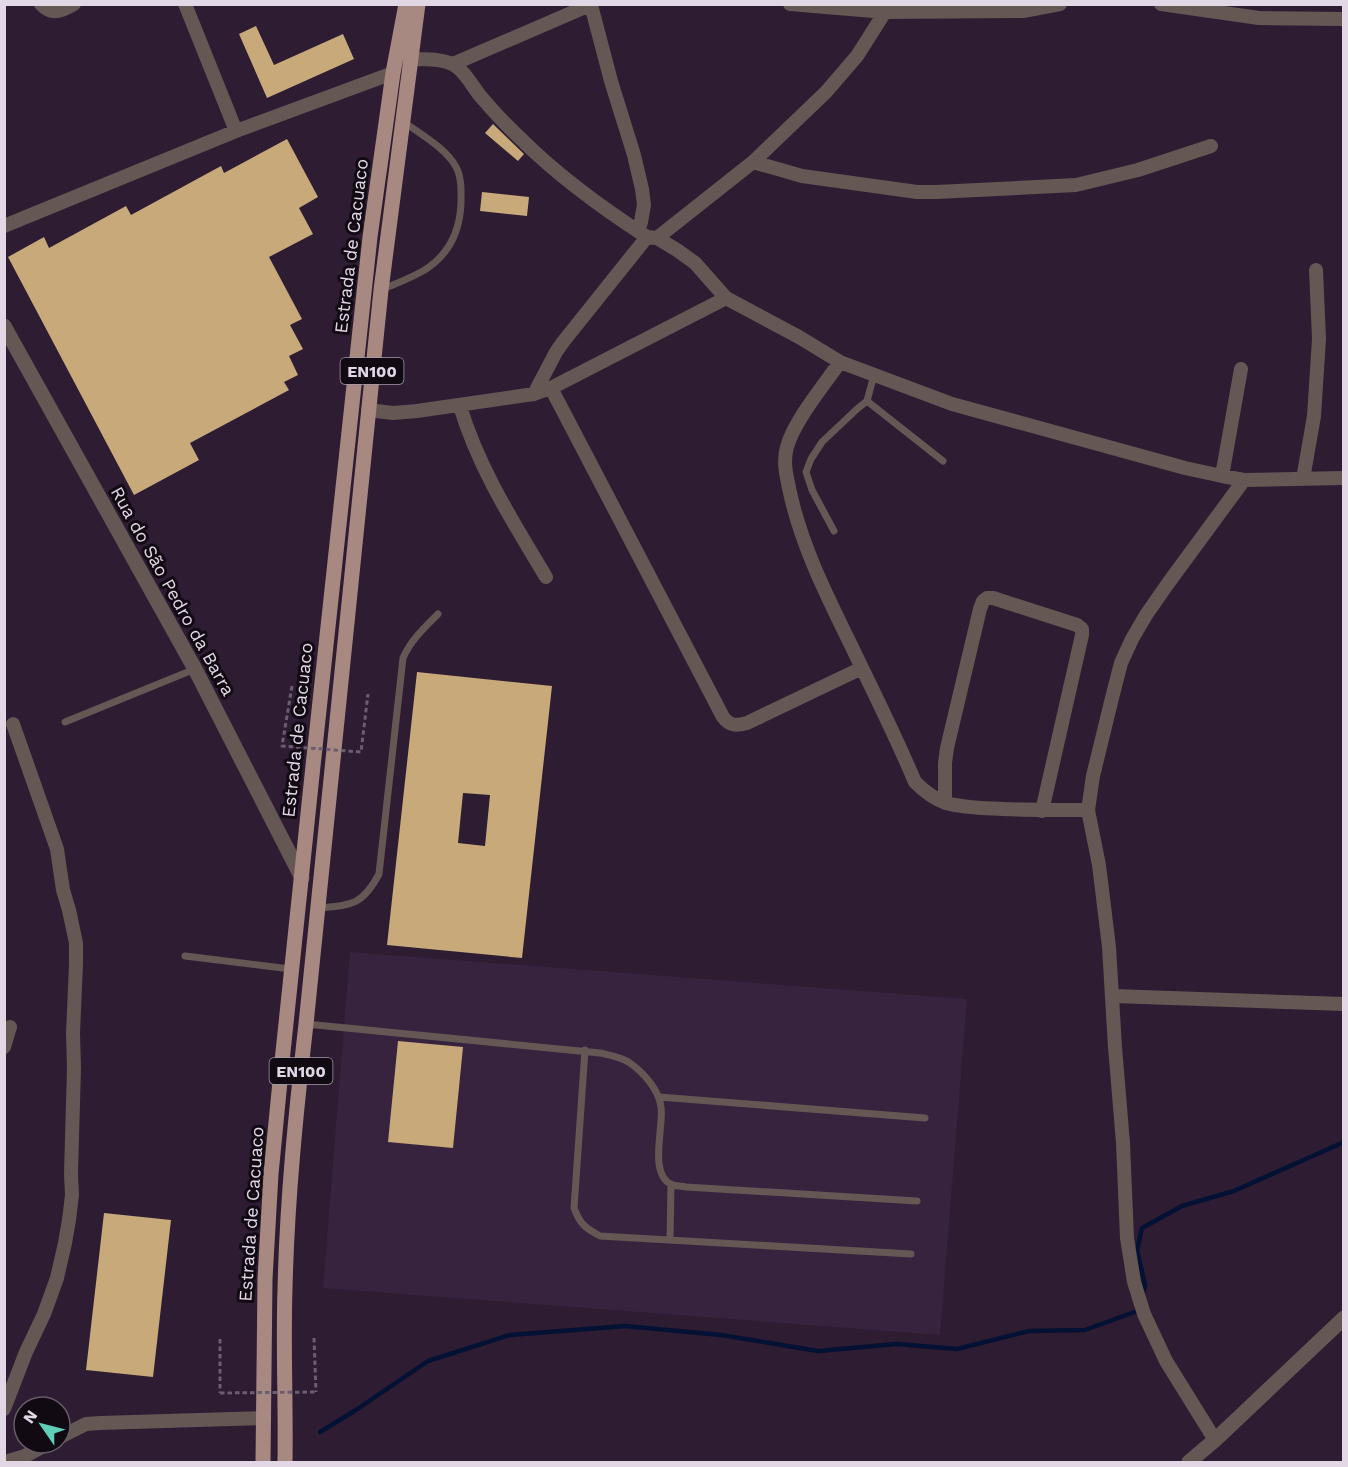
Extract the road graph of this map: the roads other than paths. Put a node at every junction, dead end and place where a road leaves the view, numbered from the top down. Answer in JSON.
{"nodes":[{"id":1,"x":41,"y":4,"type":"edge"},
{"id":2,"x":74,"y":4,"type":"edge"},
{"id":3,"x":185,"y":4,"type":"edge"},
{"id":4,"x":406,"y":4,"type":"edge"},
{"id":5,"x":418,"y":4,"type":"edge"},
{"id":6,"x":790,"y":4,"type":"edge"},
{"id":7,"x":1060,"y":4,"type":"edge"},
{"id":8,"x":1161,"y":4,"type":"edge"},
{"id":9,"x":592,"y":5,"type":"edge"},
{"id":10,"x":885,"y":12,"type":"junction"},
{"id":11,"x":1344,"y":19,"type":"edge"},
{"id":12,"x":411,"y":59,"type":"junction"},
{"id":13,"x":453,"y":64,"type":"junction"},
{"id":14,"x":393,"y":73,"type":"junction"},
{"id":15,"x":403,"y":121,"type":"junction"},
{"id":16,"x":236,"y":131,"type":"junction"},
{"id":17,"x":1211,"y":146,"type":"dead end"},
{"id":18,"x":753,"y":162,"type":"junction"},
{"id":19,"x":4,"y":226,"type":"edge"},
{"id":20,"x":647,"y":235,"type":"junction"},
{"id":21,"x":1316,"y":270,"type":"dead end"},
{"id":22,"x":381,"y":290,"type":"junction"},
{"id":23,"x":726,"y":298,"type":"junction"},
{"id":24,"x":4,"y":326,"type":"edge"},
{"id":25,"x":840,"y":362,"type":"junction"},
{"id":26,"x":1241,"y":369,"type":"dead end"},
{"id":27,"x":874,"y":375,"type":"junction"},
{"id":28,"x":551,"y":387,"type":"junction"},
{"id":29,"x":534,"y":394,"type":"junction"},
{"id":30,"x":867,"y":401,"type":"junction"},
{"id":31,"x":460,"y":406,"type":"junction"},
{"id":32,"x":368,"y":410,"type":"junction"},
{"id":33,"x":944,"y":460,"type":"dead end"},
{"id":34,"x":1222,"y":476,"type":"junction"},
{"id":35,"x":1344,"y":478,"type":"edge"},
{"id":36,"x":1303,"y":479,"type":"junction"},
{"id":37,"x":1244,"y":480,"type":"junction"},
{"id":38,"x":834,"y":531,"type":"dead end"},
{"id":39,"x":546,"y":577,"type":"dead end"},
{"id":40,"x":438,"y":614,"type":"dead end"},
{"id":41,"x":862,"y":668,"type":"junction"},
{"id":42,"x":195,"y":669,"type":"junction"},
{"id":43,"x":64,"y":722,"type":"dead end"},
{"id":44,"x":13,"y":724,"type":"dead end"},
{"id":45,"x":945,"y":802,"type":"junction"},
{"id":46,"x":1088,"y":810,"type":"junction"},
{"id":47,"x":1042,"y":811,"type":"junction"},
{"id":48,"x":302,"y":878,"type":"junction"},
{"id":49,"x":318,"y":908,"type":"junction"},
{"id":50,"x":185,"y":956,"type":"dead end"},
{"id":51,"x":291,"y":969,"type":"junction"},
{"id":52,"x":1113,"y":996,"type":"junction"},
{"id":53,"x":1344,"y":1004,"type":"edge"},
{"id":54,"x":306,"y":1024,"type":"junction"},
{"id":55,"x":10,"y":1027,"type":"dead end"},
{"id":56,"x":4,"y":1047,"type":"edge"},
{"id":57,"x":585,"y":1050,"type":"junction"},
{"id":58,"x":658,"y":1096,"type":"junction"},
{"id":59,"x":925,"y":1118,"type":"dead end"},
{"id":60,"x":671,"y":1184,"type":"junction"},
{"id":61,"x":917,"y":1202,"type":"dead end"},
{"id":62,"x":670,"y":1240,"type":"junction"},
{"id":63,"x":911,"y":1254,"type":"dead end"},
{"id":64,"x":1344,"y":1318,"type":"edge"},
{"id":65,"x":4,"y":1410,"type":"edge"},
{"id":66,"x":264,"y":1418,"type":"junction"},
{"id":67,"x":72,"y":1431,"type":"edge"},
{"id":68,"x":1215,"y":1440,"type":"junction"},
{"id":69,"x":27,"y":1455,"type":"edge"},
{"id":70,"x":5,"y":1462,"type":"edge"},
{"id":71,"x":263,"y":1462,"type":"edge"},
{"id":72,"x":285,"y":1462,"type":"edge"},
{"id":73,"x":1189,"y":1462,"type":"edge"}],
"edges":[{"from":1,"to":2,"type":"street"},
{"from":3,"to":16,"type":"street"},
{"from":4,"to":14,"type":"main road","name":"Estrada de Cacuaco","number":"EN100"},
{"from":5,"to":12,"type":"main road","name":"Estrada de Cacuaco","number":"EN100"},
{"from":6,"to":10,"type":"street"},
{"from":7,"to":10,"type":"street"},
{"from":8,"to":11,"type":"street"},
{"from":9,"to":13,"type":"street"},
{"from":9,"to":20,"type":"street"},
{"from":10,"to":18,"type":"street"},
{"from":12,"to":13,"type":"street"},
{"from":12,"to":15,"type":"main road","name":"Estrada de Cacuaco","number":"EN100"},
{"from":13,"to":20,"type":"street"},
{"from":14,"to":16,"type":"street"},
{"from":14,"to":48,"type":"main road","name":"Estrada de Cacuaco","number":"EN100"},
{"from":15,"to":22,"type":"main road","name":"Estrada de Cacuaco","number":"EN100"},
{"from":15,"to":22,"type":"lane"},
{"from":16,"to":19,"type":"street"},
{"from":17,"to":18,"type":"street"},
{"from":18,"to":20,"type":"street"},
{"from":20,"to":23,"type":"street"},
{"from":20,"to":29,"type":"street"},
{"from":21,"to":36,"type":"street"},
{"from":22,"to":32,"type":"main road","name":"Estrada de Cacuaco","number":"EN100"},
{"from":23,"to":25,"type":"street"},
{"from":23,"to":28,"type":"street"},
{"from":24,"to":42,"type":"street","name":"Rua do São Pedro da Barra"},
{"from":25,"to":27,"type":"street"},
{"from":25,"to":41,"type":"street"},
{"from":26,"to":34,"type":"street"},
{"from":27,"to":30,"type":"lane"},
{"from":27,"to":34,"type":"street"},
{"from":28,"to":29,"type":"street"},
{"from":28,"to":41,"type":"street"},
{"from":29,"to":31,"type":"street"},
{"from":30,"to":33,"type":"lane"},
{"from":30,"to":38,"type":"lane"},
{"from":31,"to":32,"type":"street"},
{"from":31,"to":39,"type":"street"},
{"from":32,"to":49,"type":"main road","name":"Estrada de Cacuaco","number":"EN100"},
{"from":34,"to":37,"type":"street"},
{"from":35,"to":36,"type":"street"},
{"from":36,"to":37,"type":"street"},
{"from":37,"to":46,"type":"street"},
{"from":40,"to":49,"type":"lane"},
{"from":41,"to":45,"type":"street"},
{"from":42,"to":43,"type":"lane"},
{"from":42,"to":48,"type":"street","name":"Rua do São Pedro da Barra"},
{"from":44,"to":65,"type":"street"},
{"from":45,"to":47,"type":"street"},
{"from":45,"to":47,"type":"street"},
{"from":46,"to":47,"type":"street"},
{"from":46,"to":52,"type":"street"},
{"from":48,"to":51,"type":"main road","name":"Estrada de Cacuaco","number":"EN100"},
{"from":49,"to":54,"type":"main road","name":"Estrada de Cacuaco","number":"EN100"},
{"from":50,"to":51,"type":"lane"},
{"from":51,"to":66,"type":"main road","name":"Estrada de Cacuaco","number":"EN100"},
{"from":52,"to":53,"type":"street"},
{"from":52,"to":68,"type":"street"},
{"from":54,"to":57,"type":"lane"},
{"from":54,"to":72,"type":"main road","name":"Estrada de Cacuaco","number":"EN100"},
{"from":55,"to":56,"type":"street"},
{"from":57,"to":58,"type":"lane"},
{"from":57,"to":62,"type":"lane"},
{"from":58,"to":59,"type":"lane"},
{"from":58,"to":60,"type":"lane"},
{"from":60,"to":61,"type":"lane"},
{"from":60,"to":62,"type":"lane"},
{"from":62,"to":63,"type":"lane"},
{"from":64,"to":68,"type":"street"},
{"from":66,"to":67,"type":"street"},
{"from":66,"to":71,"type":"main road","name":"Estrada de Cacuaco","number":"EN100"},
{"from":68,"to":73,"type":"street"},
{"from":69,"to":70,"type":"street"}]}
